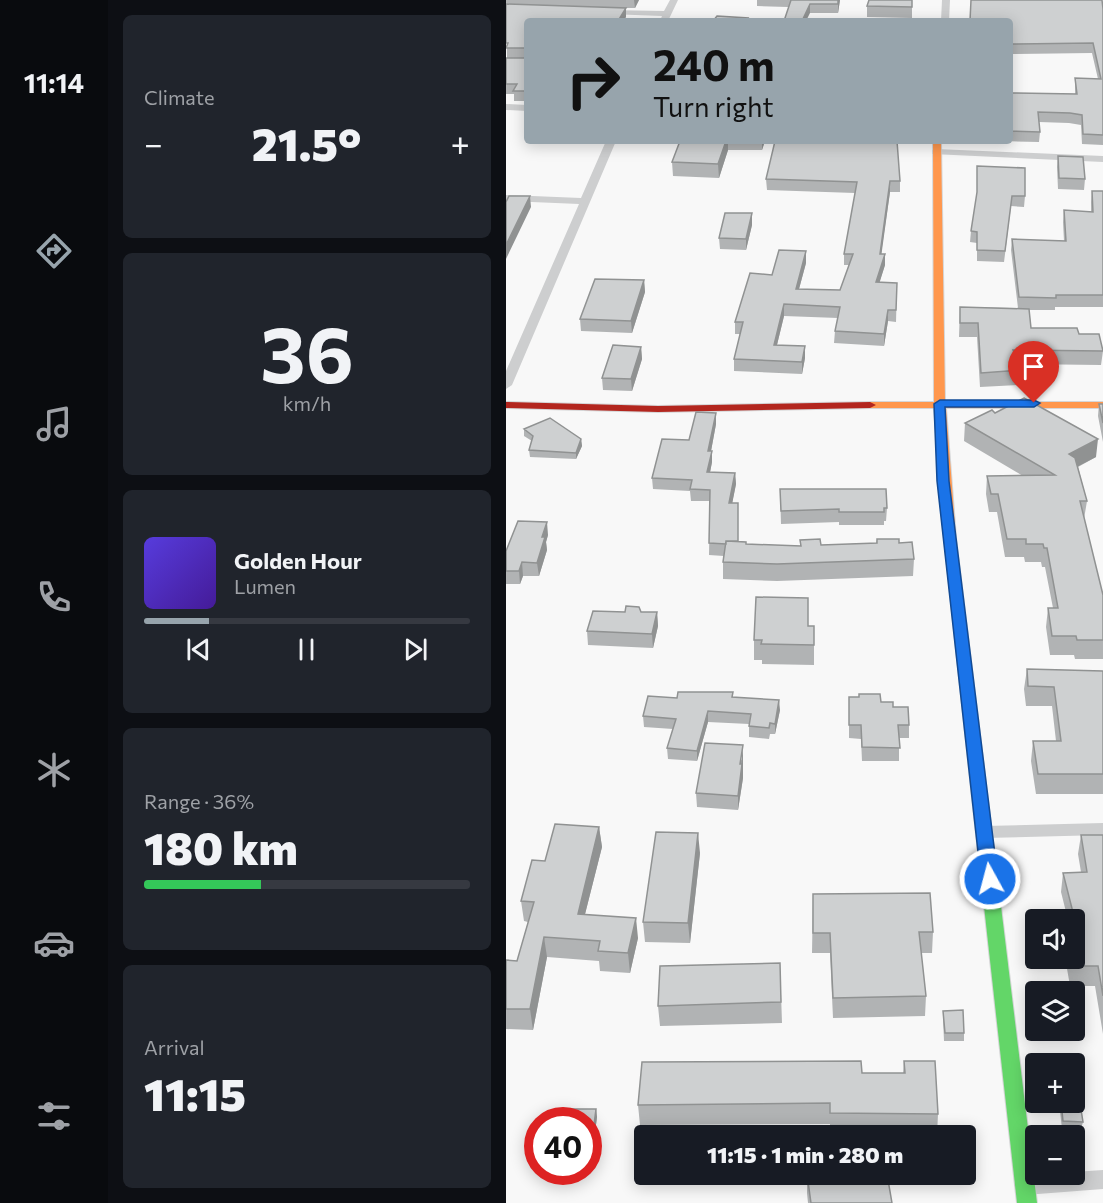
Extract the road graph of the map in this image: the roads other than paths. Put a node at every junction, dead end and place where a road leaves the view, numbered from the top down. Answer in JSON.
{"nodes":[{"id":1,"x":674,"y":0,"type":"edge"},
{"id":2,"x":946,"y":0,"type":"edge"},
{"id":3,"x":598,"y":12,"type":"edge"},
{"id":4,"x":666,"y":18,"type":"edge"},
{"id":5,"x":945,"y":18,"type":"edge"},
{"id":6,"x":506,"y":107,"type":"edge"},
{"id":7,"x":524,"y":108,"type":"edge"},
{"id":8,"x":610,"y":144,"type":"edge"},
{"id":9,"x":936,"y":147,"type":"edge"},
{"id":10,"x":1103,"y":159,"type":"edge"},
{"id":11,"x":506,"y":198,"type":"edge"},
{"id":12,"x":584,"y":201,"type":"junction"},
{"id":13,"x":506,"y":385,"type":"edge"},
{"id":14,"x":940,"y":404,"type":"junction"},
{"id":15,"x":506,"y":405,"type":"edge"},
{"id":16,"x":1103,"y":405,"type":"edge"},
{"id":17,"x":1103,"y":829,"type":"edge"},
{"id":18,"x":984,"y":832,"type":"junction"},
{"id":19,"x":1103,"y":1179,"type":"edge"},
{"id":20,"x":1026,"y":1194,"type":"edge"}],
"edges":[{"from":1,"to":4,"type":"street"},
{"from":2,"to":5,"type":"street"},
{"from":3,"to":4,"type":"street"},
{"from":6,"to":7,"type":"street"},
{"from":8,"to":12,"type":"street"},
{"from":9,"to":10,"type":"street"},
{"from":9,"to":14,"type":"street"},
{"from":11,"to":12,"type":"street"},
{"from":12,"to":13,"type":"street"},
{"from":14,"to":15,"type":"street"},
{"from":14,"to":16,"type":"street"},
{"from":14,"to":18,"type":"street"},
{"from":17,"to":18,"type":"street"},
{"from":18,"to":20,"type":"street"},
{"from":19,"to":20,"type":"street"}]}
